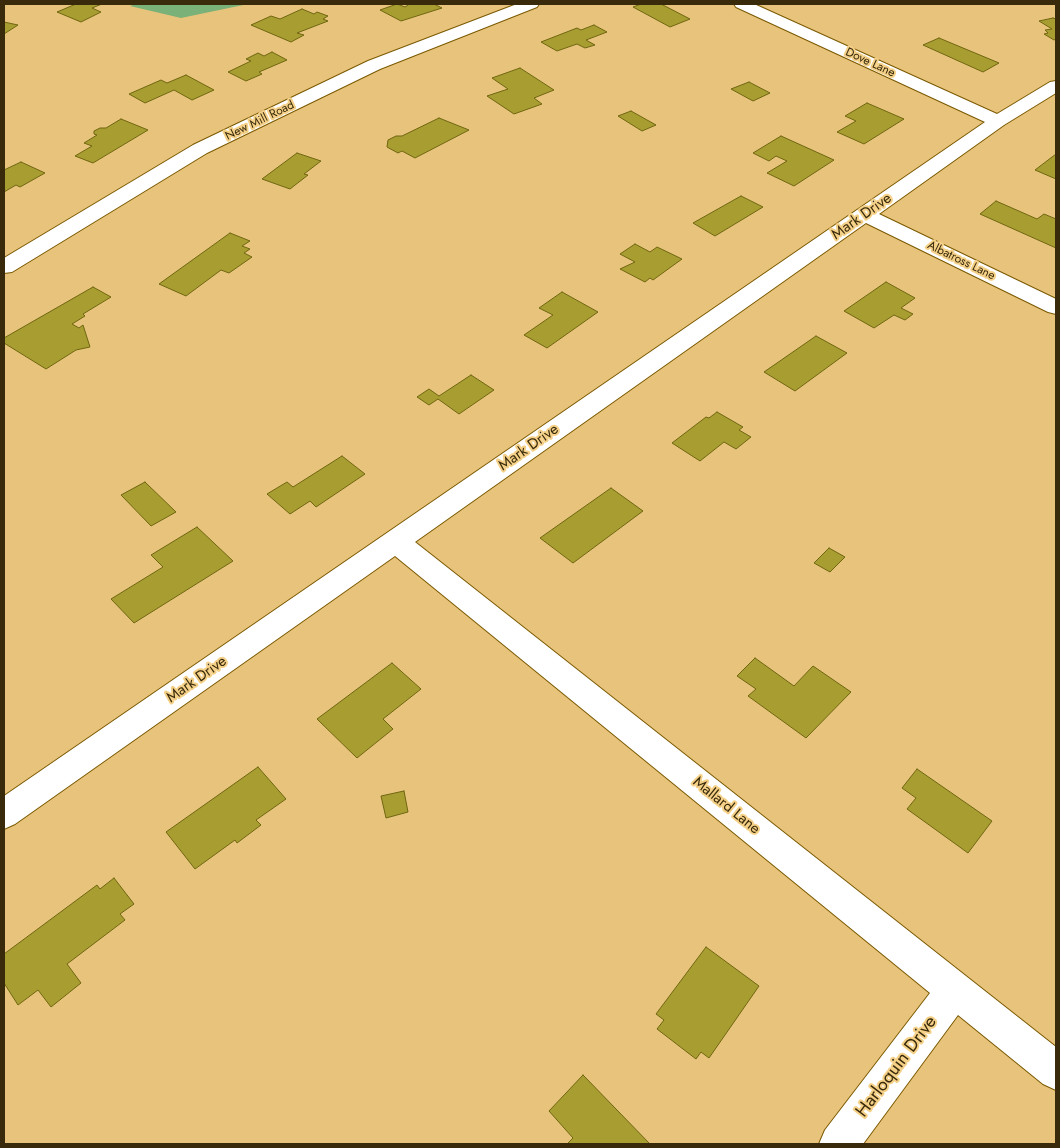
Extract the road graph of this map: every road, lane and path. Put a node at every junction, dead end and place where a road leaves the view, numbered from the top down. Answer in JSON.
{"nodes":[{"id":1,"x":531,"y":4,"type":"edge"},
{"id":2,"x":742,"y":4,"type":"edge"},
{"id":3,"x":1056,"y":86,"type":"edge"},
{"id":4,"x":998,"y":121,"type":"junction"},
{"id":5,"x":865,"y":215,"type":"junction"},
{"id":6,"x":4,"y":267,"type":"edge"},
{"id":7,"x":1056,"y":307,"type":"edge"},
{"id":8,"x":395,"y":541,"type":"junction"},
{"id":9,"x":4,"y":814,"type":"edge"},
{"id":10,"x":955,"y":990,"type":"junction"},
{"id":11,"x":1056,"y":1071,"type":"edge"},
{"id":12,"x":840,"y":1144,"type":"edge"}],
"edges":[{"from":1,"to":6,"type":"street","name":"New Mill Road"},
{"from":2,"to":4,"type":"street","name":"Dove Lane"},
{"from":3,"to":4,"type":"street","name":"Mark Drive"},
{"from":4,"to":5,"type":"street","name":"Mark Drive"},
{"from":5,"to":7,"type":"street","name":"Albatross Lane"},
{"from":5,"to":8,"type":"street","name":"Mark Drive"},
{"from":8,"to":9,"type":"street","name":"Mark Drive"},
{"from":8,"to":10,"type":"street","name":"Mallard Lane"},
{"from":10,"to":11,"type":"street","name":"Mallard Lane"},
{"from":10,"to":12,"type":"street","name":"Harloquin Drive"}]}
